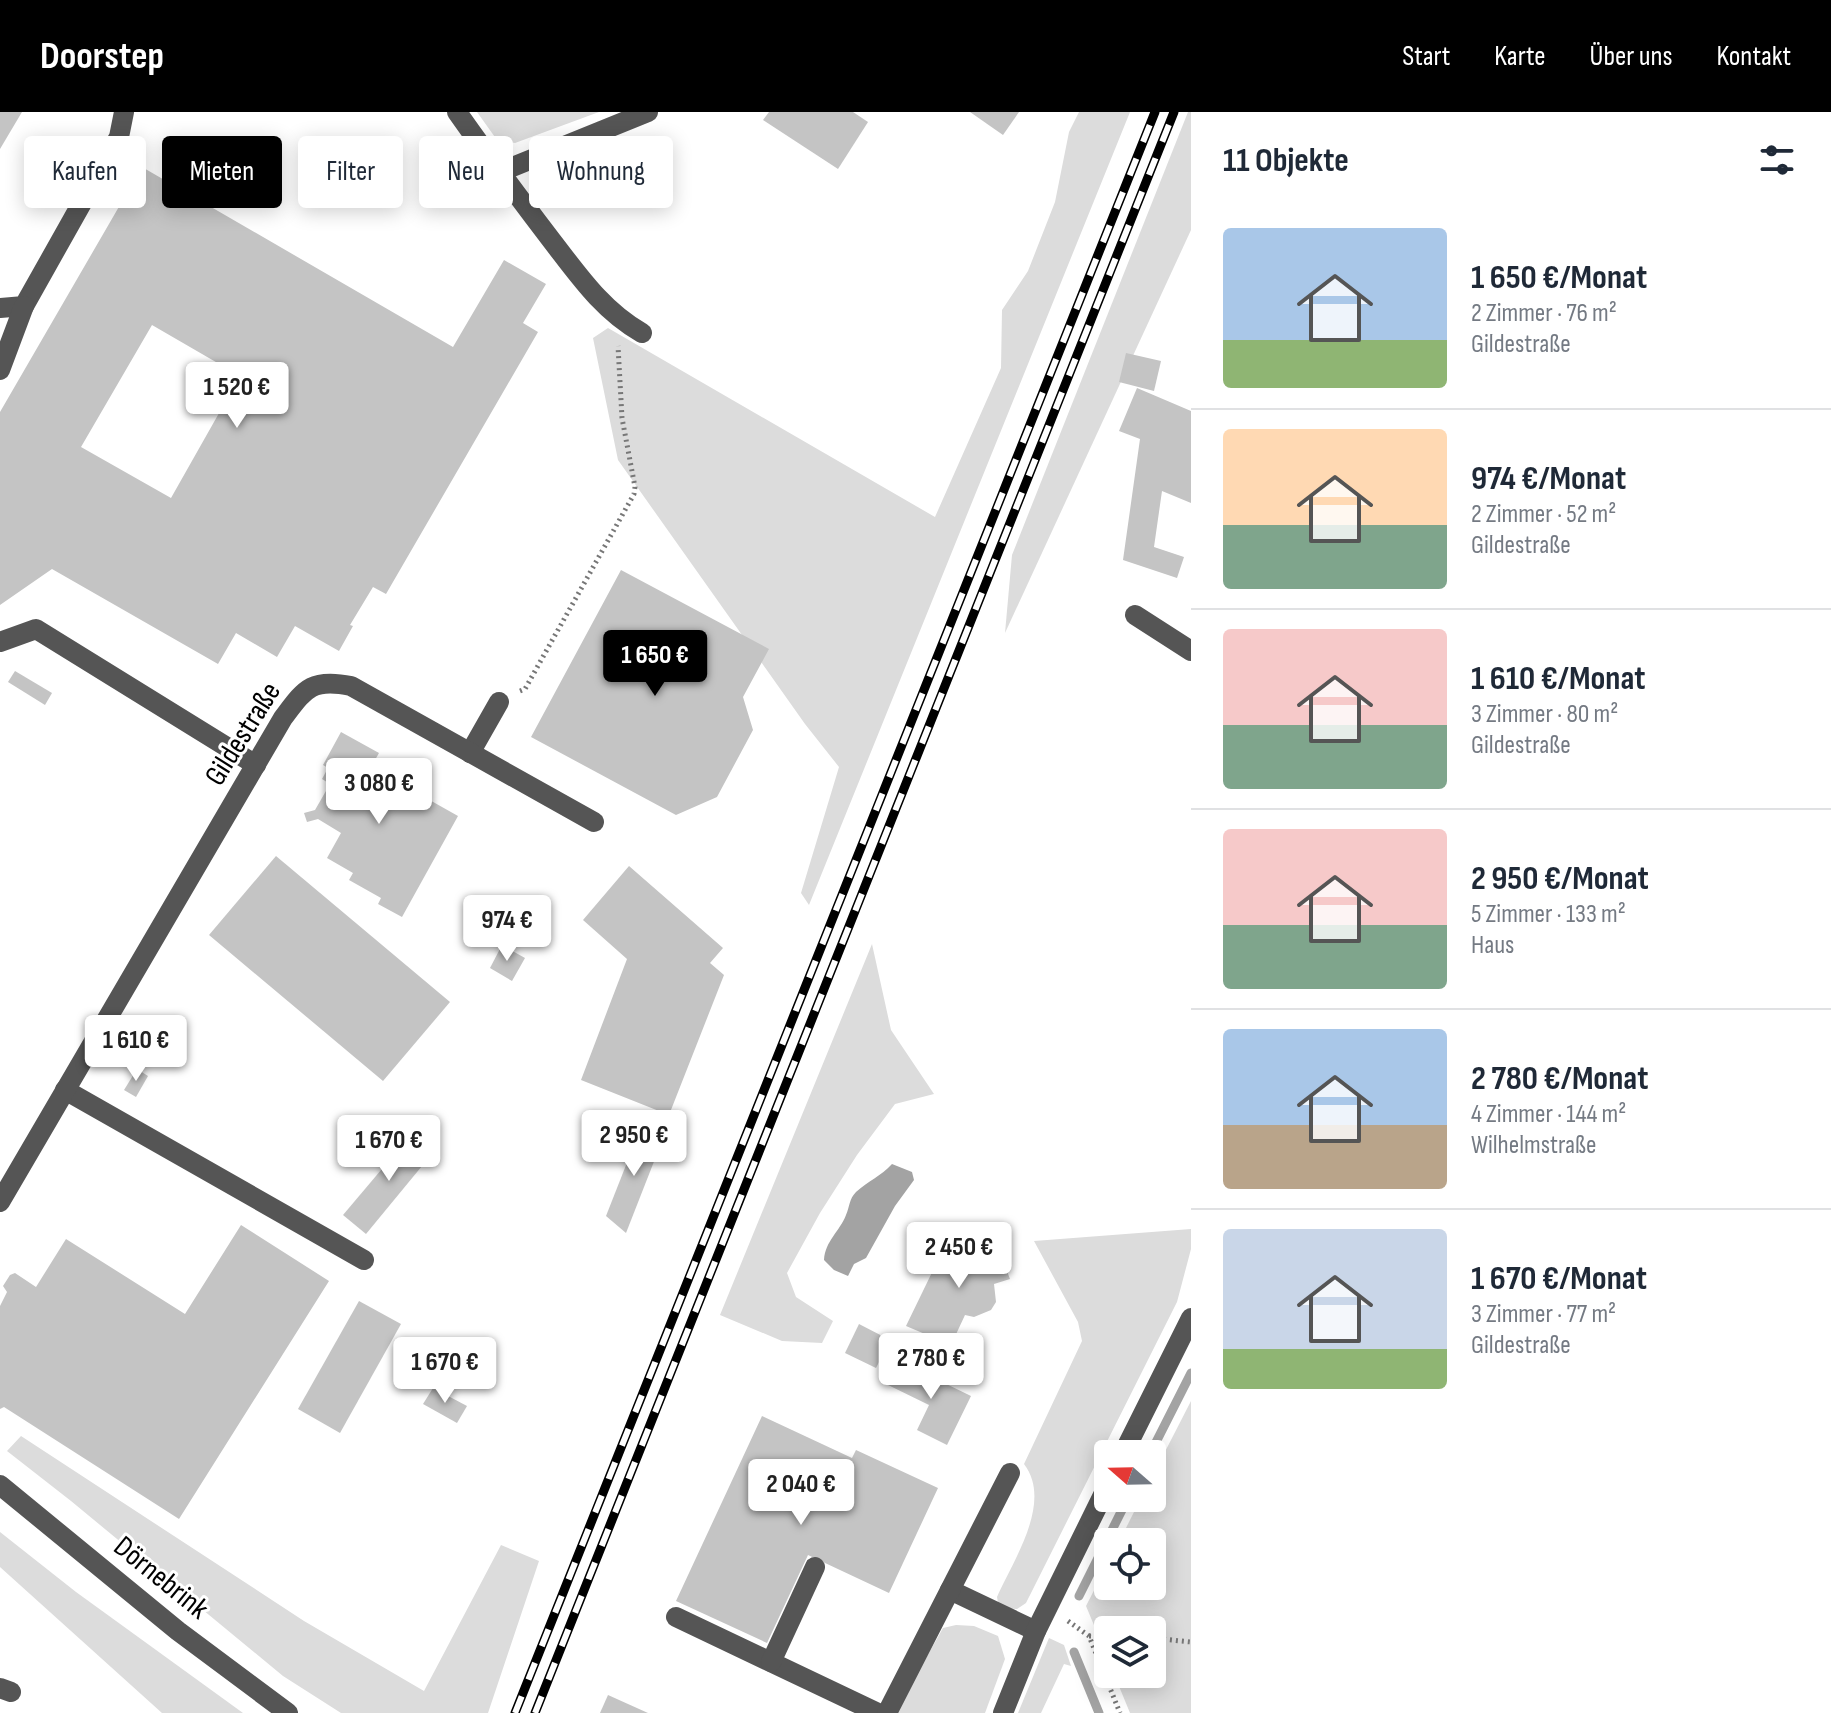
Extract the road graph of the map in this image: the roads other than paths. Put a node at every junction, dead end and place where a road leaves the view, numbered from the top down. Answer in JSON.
{"nodes":[{"id":1,"x":124,"y":112,"type":"edge"},
{"id":2,"x":457,"y":112,"type":"edge"},
{"id":3,"x":648,"y":112,"type":"edge"},
{"id":4,"x":474,"y":136,"type":"edge"},
{"id":5,"x":513,"y":167,"type":"edge"},
{"id":6,"x":513,"y":189,"type":"edge"},
{"id":7,"x":24,"y":306,"type":"junction"},
{"id":8,"x":0,"y":308,"type":"edge"},
{"id":9,"x":642,"y":333,"type":"dead end"},
{"id":10,"x":0,"y":370,"type":"edge"},
{"id":11,"x":1135,"y":615,"type":"dead end"},
{"id":12,"x":0,"y":642,"type":"edge"},
{"id":13,"x":1191,"y":651,"type":"edge"},
{"id":14,"x":499,"y":702,"type":"road end"},
{"id":15,"x":470,"y":753,"type":"junction"},
{"id":16,"x":256,"y":765,"type":"junction"},
{"id":17,"x":594,"y":822,"type":"dead end"},
{"id":18,"x":65,"y":1090,"type":"junction"},
{"id":19,"x":0,"y":1202,"type":"edge"},
{"id":20,"x":364,"y":1260,"type":"dead end"},
{"id":21,"x":1191,"y":1318,"type":"edge"},
{"id":22,"x":1130,"y":1440,"type":"edge"},
{"id":23,"x":1010,"y":1473,"type":"dead end"},
{"id":24,"x":0,"y":1485,"type":"edge"},
{"id":25,"x":1095,"y":1512,"type":"edge"},
{"id":26,"x":815,"y":1567,"type":"dead end"},
{"id":27,"x":950,"y":1590,"type":"junction"},
{"id":28,"x":676,"y":1617,"type":"dead end"},
{"id":29,"x":1036,"y":1631,"type":"junction"},
{"id":30,"x":771,"y":1662,"type":"junction"},
{"id":31,"x":288,"y":1713,"type":"edge"},
{"id":32,"x":878,"y":1713,"type":"edge"},
{"id":33,"x":887,"y":1713,"type":"edge"},
{"id":34,"x":1003,"y":1713,"type":"edge"}],
"edges":[{"from":1,"to":7,"type":"street"},
{"from":2,"to":4,"type":"street"},
{"from":3,"to":5,"type":"street"},
{"from":6,"to":9,"type":"street"},
{"from":7,"to":8,"type":"street"},
{"from":7,"to":10,"type":"street"},
{"from":11,"to":13,"type":"street"},
{"from":12,"to":16,"type":"street"},
{"from":14,"to":15,"type":"street"},
{"from":15,"to":16,"type":"street","name":"Gildestraße"},
{"from":15,"to":17,"type":"street","name":"Gildestraße"},
{"from":16,"to":18,"type":"street","name":"Gildestraße"},
{"from":18,"to":19,"type":"street","name":"Gildestraße"},
{"from":18,"to":20,"type":"street"},
{"from":21,"to":22,"type":"street"},
{"from":23,"to":27,"type":"street"},
{"from":24,"to":31,"type":"street","name":"Dörnebrink"},
{"from":25,"to":29,"type":"street"},
{"from":26,"to":30,"type":"street"},
{"from":27,"to":29,"type":"street"},
{"from":27,"to":33,"type":"street"},
{"from":28,"to":30,"type":"street"},
{"from":29,"to":34,"type":"street"},
{"from":30,"to":32,"type":"street"}]}
